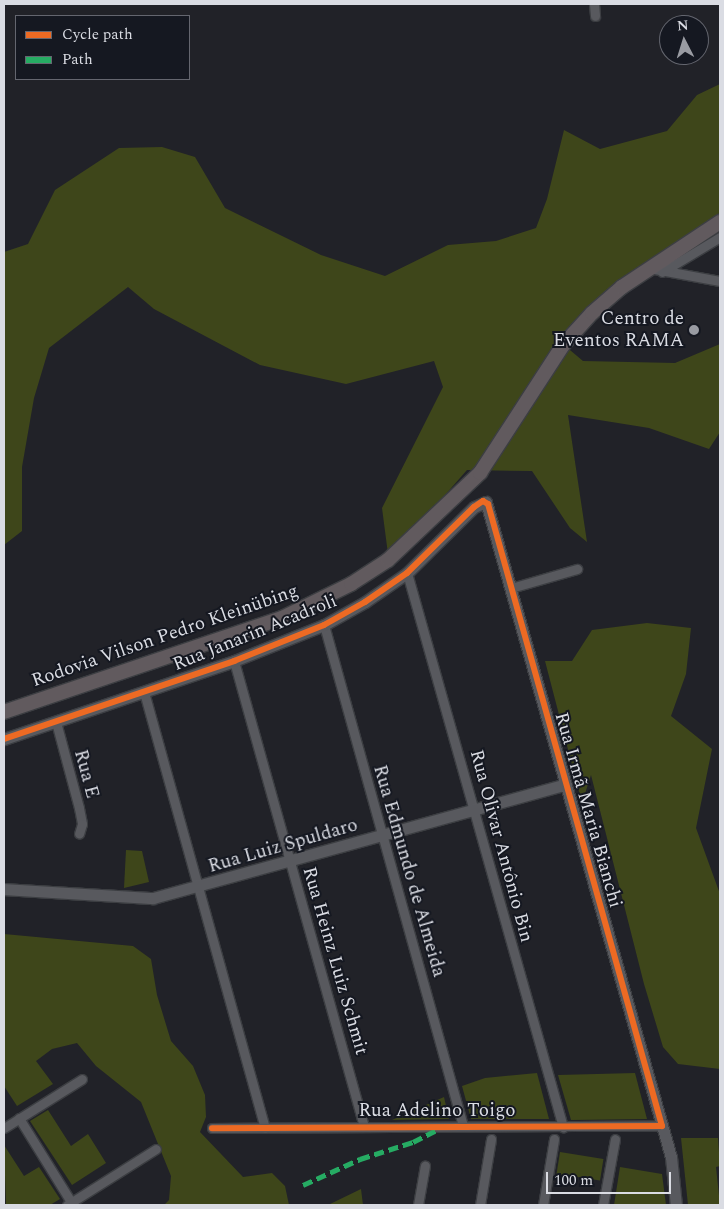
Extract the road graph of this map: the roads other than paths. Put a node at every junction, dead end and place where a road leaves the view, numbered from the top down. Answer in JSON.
{"nodes":[{"id":1,"x":594,"y":4,"type":"edge"},
{"id":2,"x":595,"y":16,"type":"dead end"},
{"id":3,"x":720,"y":222,"type":"edge"},
{"id":4,"x":720,"y":237,"type":"edge"},
{"id":5,"x":655,"y":270,"type":"junction"},
{"id":6,"x":720,"y":281,"type":"edge"},
{"id":7,"x":486,"y":502,"type":"joint"},
{"id":8,"x":577,"y":569,"type":"dead end"},
{"id":9,"x":407,"y":573,"type":"junction"},
{"id":10,"x":511,"y":588,"type":"junction"},
{"id":11,"x":324,"y":625,"type":"junction"},
{"id":12,"x":234,"y":661,"type":"junction"},
{"id":13,"x":144,"y":692,"type":"junction"},
{"id":14,"x":4,"y":712,"type":"edge"},
{"id":15,"x":56,"y":722,"type":"junction"},
{"id":16,"x":4,"y":739,"type":"edge"},
{"id":17,"x":566,"y":784,"type":"junction"},
{"id":18,"x":475,"y":811,"type":"junction"},
{"id":19,"x":79,"y":834,"type":"dead end"},
{"id":20,"x":382,"y":836,"type":"junction"},
{"id":21,"x":290,"y":862,"type":"junction"},
{"id":22,"x":198,"y":888,"type":"junction"},
{"id":23,"x":4,"y":889,"type":"edge"},
{"id":24,"x":82,"y":1079,"type":"dead end"},
{"id":25,"x":19,"y":1118,"type":"junction"},
{"id":26,"x":364,"y":1126,"type":"junction"},
{"id":27,"x":463,"y":1126,"type":"junction"},
{"id":28,"x":662,"y":1126,"type":"junction"},
{"id":29,"x":264,"y":1127,"type":"junction"},
{"id":30,"x":563,"y":1127,"type":"junction"},
{"id":31,"x":4,"y":1128,"type":"edge"},
{"id":32,"x":212,"y":1128,"type":"dead end"},
{"id":33,"x":491,"y":1139,"type":"dead end"},
{"id":34,"x":615,"y":1139,"type":"dead end"},
{"id":35,"x":554,"y":1140,"type":"dead end"},
{"id":36,"x":156,"y":1149,"type":"dead end"},
{"id":37,"x":425,"y":1166,"type":"dead end"},
{"id":38,"x":69,"y":1204,"type":"edge"},
{"id":39,"x":418,"y":1205,"type":"edge"},
{"id":40,"x":480,"y":1205,"type":"edge"},
{"id":41,"x":542,"y":1205,"type":"edge"},
{"id":42,"x":603,"y":1205,"type":"edge"},
{"id":43,"x":676,"y":1205,"type":"edge"}],
"edges":[{"from":1,"to":2,"type":"street"},
{"from":3,"to":5,"type":"main road","name":"Rodovia Vilson Pedro Kleinübing"},
{"from":4,"to":5,"type":"street"},
{"from":5,"to":6,"type":"street"},
{"from":5,"to":14,"type":"main road","name":"Rodovia Vilson Pedro Kleinübing"},
{"from":7,"to":9,"type":"street","name":"Rua Janarin Acadroli"},
{"from":7,"to":10,"type":"street","name":"Rua Irmã Maria Bianchi"},
{"from":8,"to":10,"type":"street"},
{"from":9,"to":11,"type":"street","name":"Rua Janarin Acadroli"},
{"from":9,"to":18,"type":"street","name":"Rua Olivar Antônio Bin"},
{"from":10,"to":17,"type":"street","name":"Rua Irmã Maria Bianchi"},
{"from":11,"to":12,"type":"street","name":"Rua Janarin Acadroli"},
{"from":11,"to":20,"type":"street","name":"Rua Edmundo de Almeida"},
{"from":12,"to":13,"type":"street","name":"Rua Janarin Acadroli"},
{"from":12,"to":21,"type":"street","name":"Rua Heinz Luiz Schmit"},
{"from":13,"to":15,"type":"street","name":"Rua Janarin Acadroli"},
{"from":13,"to":22,"type":"street"},
{"from":15,"to":16,"type":"street","name":"Rua Janarin Acadroli"},
{"from":15,"to":19,"type":"street","name":"Rua E"},
{"from":17,"to":18,"type":"street","name":"Rua Luiz Spuldaro"},
{"from":17,"to":28,"type":"street","name":"Rua Irmã Maria Bianchi"},
{"from":18,"to":20,"type":"street","name":"Rua Luiz Spuldaro"},
{"from":18,"to":30,"type":"street","name":"Rua Olivar Antônio Bin"},
{"from":20,"to":21,"type":"street","name":"Rua Luiz Spuldaro"},
{"from":20,"to":27,"type":"street","name":"Rua Edmundo de Almeida"},
{"from":21,"to":22,"type":"street","name":"Rua Luiz Spuldaro"},
{"from":21,"to":26,"type":"street","name":"Rua Heinz Luiz Schmit"},
{"from":22,"to":23,"type":"street","name":"Rua Luiz Spuldaro"},
{"from":22,"to":29,"type":"street"},
{"from":24,"to":25,"type":"street"},
{"from":25,"to":31,"type":"street"},
{"from":25,"to":38,"type":"street"},
{"from":26,"to":27,"type":"street","name":"Rua Adelino Toigo"},
{"from":26,"to":29,"type":"street","name":"Rua Adelino Toigo"},
{"from":27,"to":30,"type":"street","name":"Rua Adelino Toigo"},
{"from":28,"to":30,"type":"street","name":"Rua Adelino Toigo"},
{"from":28,"to":43,"type":"street","name":"Rua Irmã Maria Bianchi"},
{"from":29,"to":32,"type":"street","name":"Rua Adelino Toigo"},
{"from":33,"to":40,"type":"street"},
{"from":34,"to":42,"type":"street"},
{"from":35,"to":41,"type":"street"},
{"from":36,"to":38,"type":"street"},
{"from":37,"to":39,"type":"street"}]}
